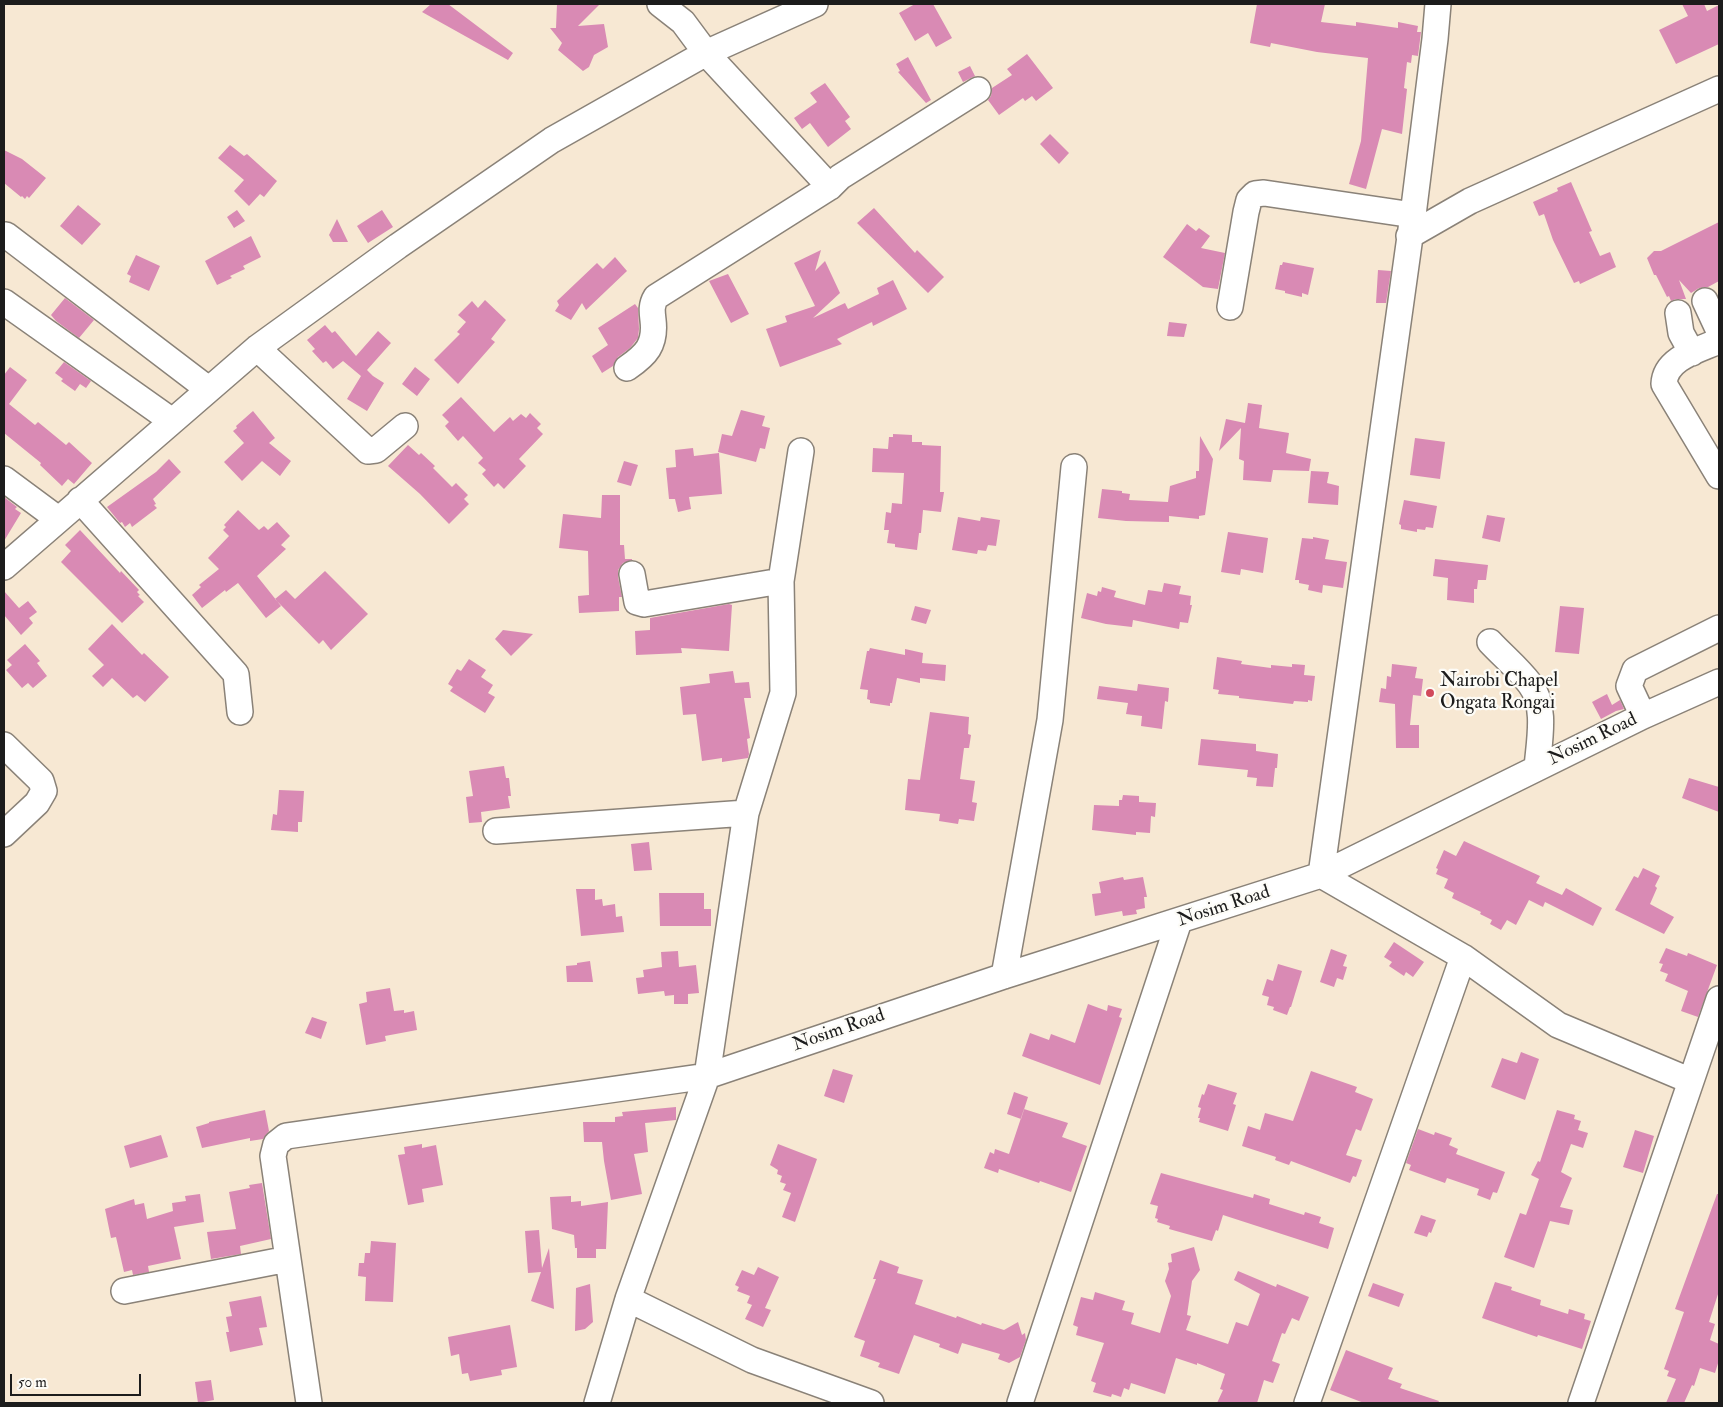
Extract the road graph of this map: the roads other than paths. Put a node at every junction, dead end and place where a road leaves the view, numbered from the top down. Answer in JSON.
{"nodes":[{"id":1,"x":660,"y":4,"type":"edge"},
{"id":2,"x":815,"y":4,"type":"edge"},
{"id":3,"x":1438,"y":4,"type":"edge"},
{"id":4,"x":706,"y":53,"type":"junction"},
{"id":5,"x":1719,"y":89,"type":"edge"},
{"id":6,"x":978,"y":90,"type":"dead end"},
{"id":7,"x":830,"y":187,"type":"junction"},
{"id":8,"x":1411,"y":226,"type":"junction"},
{"id":9,"x":6,"y":235,"type":"dead end"},
{"id":10,"x":1705,"y":301,"type":"dead end"},
{"id":11,"x":4,"y":302,"type":"edge"},
{"id":12,"x":1230,"y":306,"type":"dead end"},
{"id":13,"x":1678,"y":313,"type":"dead end"},
{"id":14,"x":1719,"y":330,"type":"edge"},
{"id":15,"x":1719,"y":341,"type":"edge"},
{"id":16,"x":257,"y":348,"type":"junction"},
{"id":17,"x":1692,"y":353,"type":"junction"},
{"id":18,"x":627,"y":368,"type":"dead end"},
{"id":19,"x":208,"y":389,"type":"junction"},
{"id":20,"x":172,"y":421,"type":"junction"},
{"id":21,"x":406,"y":426,"type":"dead end"},
{"id":22,"x":801,"y":451,"type":"dead end"},
{"id":23,"x":1074,"y":467,"type":"dead end"},
{"id":24,"x":1719,"y":476,"type":"edge"},
{"id":25,"x":4,"y":479,"type":"edge"},
{"id":26,"x":80,"y":500,"type":"junction"},
{"id":27,"x":58,"y":519,"type":"junction"},
{"id":28,"x":4,"y":567,"type":"edge"},
{"id":29,"x":632,"y":574,"type":"dead end"},
{"id":30,"x":781,"y":581,"type":"junction"},
{"id":31,"x":1719,"y":628,"type":"edge"},
{"id":32,"x":1490,"y":642,"type":"dead end"},
{"id":33,"x":1719,"y":682,"type":"edge"},
{"id":34,"x":240,"y":712,"type":"dead end"},
{"id":35,"x":1643,"y":716,"type":"junction"},
{"id":36,"x":4,"y":745,"type":"edge"},
{"id":37,"x":1537,"y":768,"type":"junction"},
{"id":38,"x":746,"y":813,"type":"junction"},
{"id":39,"x":496,"y":831,"type":"dead end"},
{"id":40,"x":4,"y":834,"type":"edge"},
{"id":41,"x":1321,"y":875,"type":"junction"},
{"id":42,"x":1179,"y":921,"type":"junction"},
{"id":43,"x":1463,"y":958,"type":"junction"},
{"id":44,"x":1004,"y":976,"type":"junction"},
{"id":45,"x":1719,"y":999,"type":"edge"},
{"id":46,"x":707,"y":1076,"type":"junction"},
{"id":47,"x":1690,"y":1081,"type":"junction"},
{"id":48,"x":288,"y":1259,"type":"junction"},
{"id":49,"x":124,"y":1291,"type":"dead end"},
{"id":50,"x":628,"y":1299,"type":"junction"},
{"id":51,"x":309,"y":1403,"type":"edge"},
{"id":52,"x":597,"y":1403,"type":"edge"},
{"id":53,"x":871,"y":1403,"type":"edge"},
{"id":54,"x":1020,"y":1403,"type":"edge"},
{"id":55,"x":1307,"y":1403,"type":"edge"},
{"id":56,"x":1581,"y":1403,"type":"edge"}],
"edges":[{"from":1,"to":4,"type":"street"},
{"from":2,"to":4,"type":"street"},
{"from":3,"to":8,"type":"street"},
{"from":4,"to":7,"type":"street"},
{"from":4,"to":16,"type":"street"},
{"from":5,"to":8,"type":"street"},
{"from":6,"to":7,"type":"street"},
{"from":7,"to":18,"type":"street"},
{"from":8,"to":12,"type":"street"},
{"from":8,"to":41,"type":"street"},
{"from":9,"to":19,"type":"street"},
{"from":10,"to":14,"type":"street"},
{"from":11,"to":20,"type":"street"},
{"from":13,"to":17,"type":"street"},
{"from":15,"to":17,"type":"street"},
{"from":16,"to":19,"type":"street"},
{"from":16,"to":21,"type":"street"},
{"from":17,"to":24,"type":"street"},
{"from":19,"to":20,"type":"street"},
{"from":20,"to":26,"type":"street"},
{"from":22,"to":30,"type":"street"},
{"from":23,"to":44,"type":"street"},
{"from":25,"to":27,"type":"street"},
{"from":26,"to":27,"type":"street"},
{"from":26,"to":34,"type":"street"},
{"from":27,"to":28,"type":"street"},
{"from":29,"to":30,"type":"street"},
{"from":30,"to":38,"type":"street"},
{"from":31,"to":35,"type":"street"},
{"from":32,"to":37,"type":"street"},
{"from":33,"to":35,"type":"street","name":"Nosim Road"},
{"from":35,"to":37,"type":"street","name":"Nosim Road"},
{"from":36,"to":40,"type":"street"},
{"from":37,"to":41,"type":"street","name":"Nosim Road"},
{"from":38,"to":39,"type":"street"},
{"from":38,"to":46,"type":"street"},
{"from":41,"to":42,"type":"street","name":"Nosim Road"},
{"from":41,"to":43,"type":"street"},
{"from":42,"to":44,"type":"street","name":"Nosim Road"},
{"from":42,"to":54,"type":"street"},
{"from":43,"to":47,"type":"street"},
{"from":43,"to":55,"type":"street"},
{"from":44,"to":46,"type":"street","name":"Nosim Road"},
{"from":45,"to":47,"type":"street"},
{"from":46,"to":48,"type":"street","name":"Nosim Road"},
{"from":46,"to":50,"type":"street"},
{"from":47,"to":56,"type":"street"},
{"from":48,"to":49,"type":"street"},
{"from":48,"to":51,"type":"street","name":"Nosim Road"},
{"from":50,"to":52,"type":"street"},
{"from":50,"to":53,"type":"street"}]}
